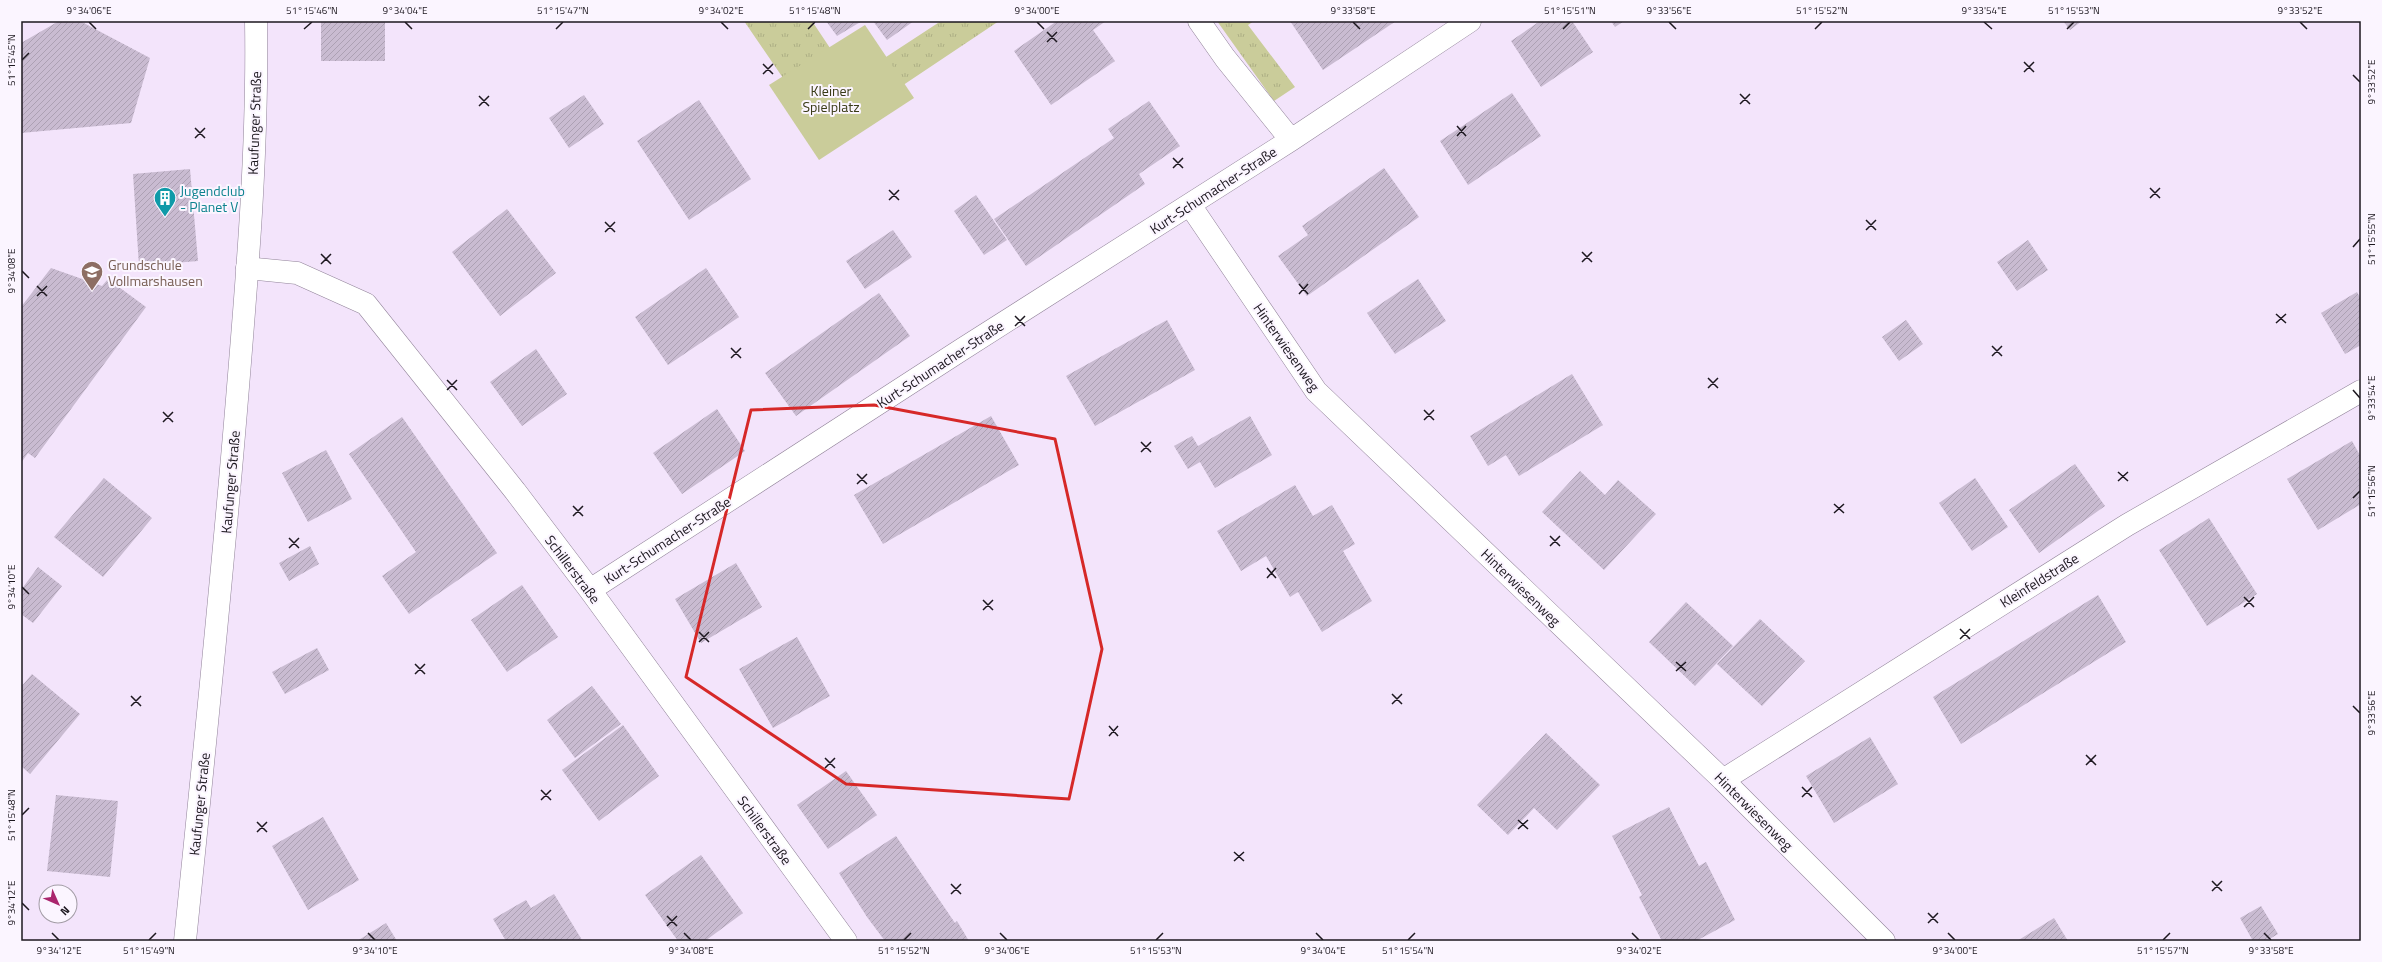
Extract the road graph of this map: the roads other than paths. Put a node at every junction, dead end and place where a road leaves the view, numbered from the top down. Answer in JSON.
{"nodes":[{"id":1,"x":256,"y":21,"type":"edge"},
{"id":2,"x":1199,"y":21,"type":"edge"},
{"id":3,"x":1470,"y":21,"type":"edge"},
{"id":4,"x":1291,"y":140,"type":"junction"},
{"id":5,"x":1190,"y":205,"type":"junction"},
{"id":6,"x":247,"y":268,"type":"junction"},
{"id":7,"x":2361,"y":391,"type":"edge"},
{"id":8,"x":590,"y":590,"type":"junction"},
{"id":9,"x":1723,"y":780,"type":"junction"},
{"id":10,"x":185,"y":941,"type":"edge"},
{"id":11,"x":846,"y":941,"type":"edge"},
{"id":12,"x":1884,"y":941,"type":"edge"}],
"edges":[{"from":1,"to":6,"type":"street","name":"Kaufunger Straße"},
{"from":2,"to":4,"type":"street","name":"Kurt-Schumacher-Straße"},
{"from":3,"to":4,"type":"street","name":"Kurt-Schumacher-Straße"},
{"from":4,"to":5,"type":"street","name":"Kurt-Schumacher-Straße"},
{"from":5,"to":8,"type":"street","name":"Kurt-Schumacher-Straße"},
{"from":5,"to":9,"type":"street","name":"Hinterwiesenweg"},
{"from":6,"to":8,"type":"street","name":"Schillerstraße"},
{"from":6,"to":10,"type":"street","name":"Kaufunger Straße"},
{"from":7,"to":9,"type":"street","name":"Kleinfeldstraße"},
{"from":8,"to":11,"type":"street","name":"Schillerstraße"},
{"from":9,"to":12,"type":"street","name":"Hinterwiesenweg"}]}
